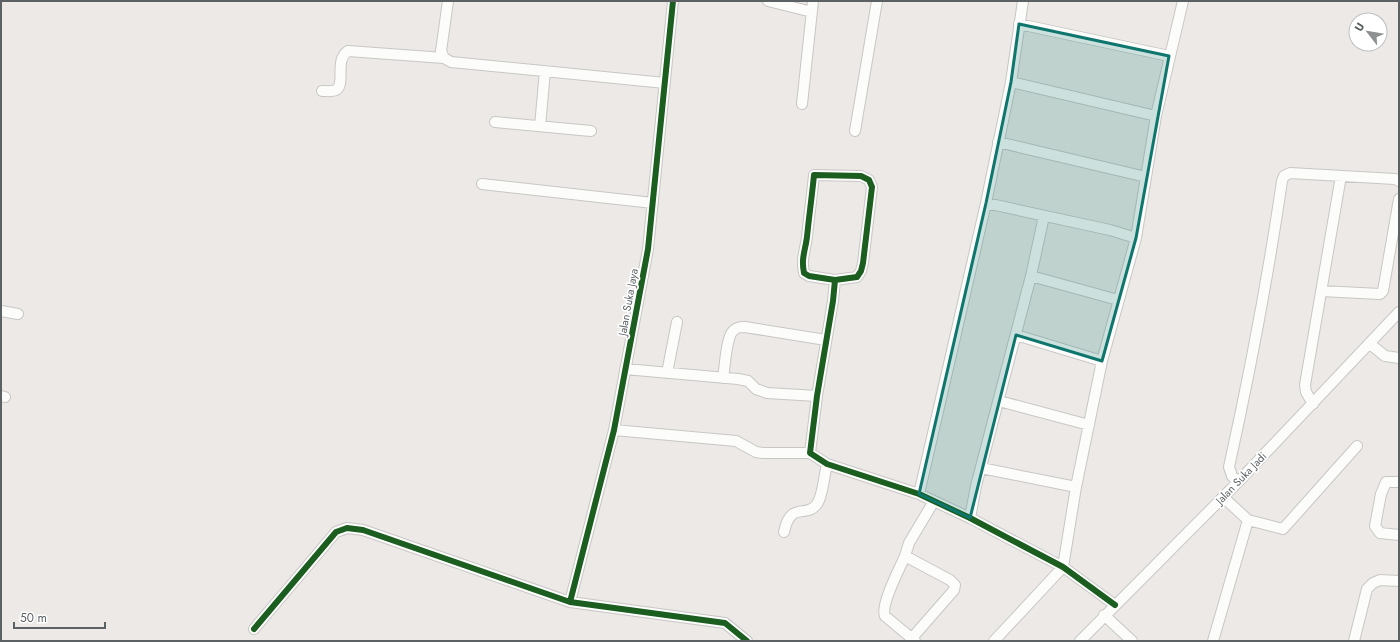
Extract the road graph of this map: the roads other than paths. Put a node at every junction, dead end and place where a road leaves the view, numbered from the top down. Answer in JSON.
{"nodes":[{"id":1,"x":448,"y":1,"type":"edge"},
{"id":2,"x":673,"y":1,"type":"edge"},
{"id":3,"x":768,"y":1,"type":"edge"},
{"id":4,"x":813,"y":1,"type":"edge"},
{"id":5,"x":877,"y":1,"type":"edge"},
{"id":6,"x":1023,"y":1,"type":"edge"},
{"id":7,"x":1183,"y":1,"type":"edge"},
{"id":8,"x":812,"y":12,"type":"junction"},
{"id":9,"x":1019,"y":24,"type":"junction"},
{"id":10,"x":1170,"y":56,"type":"junction"},
{"id":11,"x":444,"y":58,"type":"junction"},
{"id":12,"x":545,"y":71,"type":"junction"},
{"id":13,"x":1011,"y":82,"type":"junction"},
{"id":14,"x":664,"y":83,"type":"junction"},
{"id":15,"x":322,"y":91,"type":"dead end"},
{"id":16,"x":802,"y":104,"type":"dead end"},
{"id":17,"x":1156,"y":116,"type":"junction"},
{"id":18,"x":495,"y":122,"type":"dead end"},
{"id":19,"x":540,"y":126,"type":"junction"},
{"id":20,"x":591,"y":131,"type":"dead end"},
{"id":21,"x":855,"y":131,"type":"dead end"},
{"id":22,"x":998,"y":142,"type":"junction"},
{"id":23,"x":1341,"y":176,"type":"junction"},
{"id":24,"x":1146,"y":177,"type":"junction"},
{"id":25,"x":1399,"y":181,"type":"edge"},
{"id":26,"x":482,"y":184,"type":"dead end"},
{"id":27,"x":1399,"y":199,"type":"edge"},
{"id":28,"x":652,"y":203,"type":"junction"},
{"id":29,"x":986,"y":204,"type":"junction"},
{"id":30,"x":1044,"y":216,"type":"junction"},
{"id":31,"x":1136,"y":238,"type":"junction"},
{"id":32,"x":1031,"y":276,"type":"junction"},
{"id":33,"x":835,"y":280,"type":"junction"},
{"id":34,"x":1321,"y":291,"type":"junction"},
{"id":35,"x":1118,"y":300,"type":"junction"},
{"id":36,"x":1,"y":311,"type":"edge"},
{"id":37,"x":1399,"y":312,"type":"edge"},
{"id":38,"x":18,"y":314,"type":"dead end"},
{"id":39,"x":677,"y":322,"type":"dead end"},
{"id":40,"x":1016,"y":335,"type":"junction"},
{"id":41,"x":826,"y":340,"type":"junction"},
{"id":42,"x":1370,"y":344,"type":"junction"},
{"id":43,"x":1399,"y":358,"type":"edge"},
{"id":44,"x":1102,"y":362,"type":"junction"},
{"id":45,"x":626,"y":369,"type":"junction"},
{"id":46,"x":667,"y":373,"type":"junction"},
{"id":47,"x":723,"y":378,"type":"junction"},
{"id":48,"x":817,"y":396,"type":"junction"},
{"id":49,"x":999,"y":401,"type":"junction"},
{"id":50,"x":1313,"y":404,"type":"junction"},
{"id":51,"x":1089,"y":426,"type":"junction"},
{"id":52,"x":614,"y":430,"type":"junction"},
{"id":53,"x":1357,"y":446,"type":"dead end"},
{"id":54,"x":810,"y":453,"type":"junction"},
{"id":55,"x":826,"y":464,"type":"junction"},
{"id":56,"x":981,"y":468,"type":"junction"},
{"id":57,"x":1238,"y":482,"type":"junction"},
{"id":58,"x":1399,"y":482,"type":"edge"},
{"id":59,"x":1076,"y":487,"type":"junction"},
{"id":60,"x":919,"y":494,"type":"junction"},
{"id":61,"x":1223,"y":497,"type":"junction"},
{"id":62,"x":934,"y":501,"type":"junction"},
{"id":63,"x":970,"y":518,"type":"junction"},
{"id":64,"x":1248,"y":520,"type":"junction"},
{"id":65,"x":784,"y":532,"type":"dead end"},
{"id":66,"x":1399,"y":535,"type":"edge"},
{"id":67,"x":905,"y":556,"type":"junction"},
{"id":68,"x":1062,"y":567,"type":"junction"},
{"id":69,"x":1399,"y":581,"type":"edge"},
{"id":70,"x":570,"y":602,"type":"junction"},
{"id":71,"x":1115,"y":605,"type":"junction"},
{"id":72,"x":1104,"y":615,"type":"junction"},
{"id":73,"x":254,"y":628,"type":"dead end"},
{"id":74,"x":914,"y":640,"type":"edge"},
{"id":75,"x":996,"y":640,"type":"edge"},
{"id":76,"x":747,"y":641,"type":"edge"},
{"id":77,"x":1080,"y":641,"type":"edge"},
{"id":78,"x":1132,"y":641,"type":"edge"},
{"id":79,"x":1213,"y":641,"type":"edge"},
{"id":80,"x":1354,"y":641,"type":"edge"}],
"edges":[{"from":1,"to":11,"type":"street"},
{"from":2,"to":14,"type":"street","name":"Jalan Suka Jaya"},
{"from":3,"to":8,"type":"street"},
{"from":4,"to":8,"type":"street"},
{"from":5,"to":21,"type":"street"},
{"from":6,"to":9,"type":"street"},
{"from":7,"to":10,"type":"street"},
{"from":8,"to":16,"type":"street"},
{"from":9,"to":10,"type":"street"},
{"from":9,"to":13,"type":"street"},
{"from":10,"to":17,"type":"street"},
{"from":11,"to":12,"type":"street"},
{"from":11,"to":15,"type":"street"},
{"from":12,"to":14,"type":"street"},
{"from":12,"to":19,"type":"street"},
{"from":13,"to":17,"type":"street"},
{"from":13,"to":22,"type":"street"},
{"from":14,"to":28,"type":"street","name":"Jalan Suka Jaya"},
{"from":17,"to":24,"type":"street"},
{"from":18,"to":19,"type":"street"},
{"from":19,"to":20,"type":"street"},
{"from":22,"to":24,"type":"street"},
{"from":22,"to":29,"type":"street"},
{"from":23,"to":25,"type":"street"},
{"from":23,"to":34,"type":"street"},
{"from":23,"to":57,"type":"street"},
{"from":24,"to":31,"type":"street"},
{"from":26,"to":28,"type":"street"},
{"from":27,"to":34,"type":"street"},
{"from":28,"to":45,"type":"street","name":"Jalan Suka Jaya"},
{"from":29,"to":30,"type":"street"},
{"from":29,"to":60,"type":"street"},
{"from":30,"to":31,"type":"street"},
{"from":30,"to":32,"type":"street"},
{"from":31,"to":35,"type":"street"},
{"from":32,"to":35,"type":"street"},
{"from":32,"to":40,"type":"street"},
{"from":33,"to":33,"type":"street"},
{"from":33,"to":41,"type":"street"},
{"from":34,"to":50,"type":"street"},
{"from":35,"to":44,"type":"street"},
{"from":36,"to":38,"type":"street"},
{"from":37,"to":42,"type":"street","name":"Jalan Suka Jadi"},
{"from":39,"to":46,"type":"street"},
{"from":40,"to":44,"type":"street"},
{"from":40,"to":49,"type":"street"},
{"from":41,"to":47,"type":"street"},
{"from":41,"to":48,"type":"street"},
{"from":42,"to":43,"type":"street"},
{"from":42,"to":50,"type":"street","name":"Jalan Suka Jadi"},
{"from":44,"to":51,"type":"street"},
{"from":45,"to":46,"type":"street"},
{"from":45,"to":52,"type":"street","name":"Jalan Suka Jaya"},
{"from":46,"to":47,"type":"street"},
{"from":47,"to":48,"type":"street"},
{"from":48,"to":54,"type":"street"},
{"from":49,"to":51,"type":"street"},
{"from":49,"to":56,"type":"street"},
{"from":50,"to":57,"type":"street","name":"Jalan Suka Jadi"},
{"from":51,"to":59,"type":"street"},
{"from":52,"to":54,"type":"street"},
{"from":52,"to":70,"type":"street","name":"Jalan Suka Jaya"},
{"from":53,"to":64,"type":"street"},
{"from":54,"to":55,"type":"street"},
{"from":55,"to":60,"type":"street"},
{"from":55,"to":65,"type":"street"},
{"from":56,"to":59,"type":"street"},
{"from":56,"to":63,"type":"street"},
{"from":57,"to":61,"type":"street","name":"Jalan Suka Jadi"},
{"from":58,"to":66,"type":"street"},
{"from":59,"to":68,"type":"street"},
{"from":60,"to":62,"type":"street"},
{"from":61,"to":64,"type":"street"},
{"from":61,"to":71,"type":"street","name":"Jalan Suka Jadi"},
{"from":62,"to":63,"type":"street"},
{"from":62,"to":67,"type":"street"},
{"from":63,"to":68,"type":"street"},
{"from":64,"to":79,"type":"street"},
{"from":67,"to":74,"type":"street"},
{"from":67,"to":74,"type":"street"},
{"from":68,"to":71,"type":"street"},
{"from":68,"to":75,"type":"street"},
{"from":69,"to":80,"type":"street"},
{"from":70,"to":73,"type":"street"},
{"from":70,"to":76,"type":"street"},
{"from":71,"to":72,"type":"street","name":"Jalan Suka Jadi"},
{"from":72,"to":77,"type":"street","name":"Jalan Suka Jadi"},
{"from":72,"to":78,"type":"street"}]}
